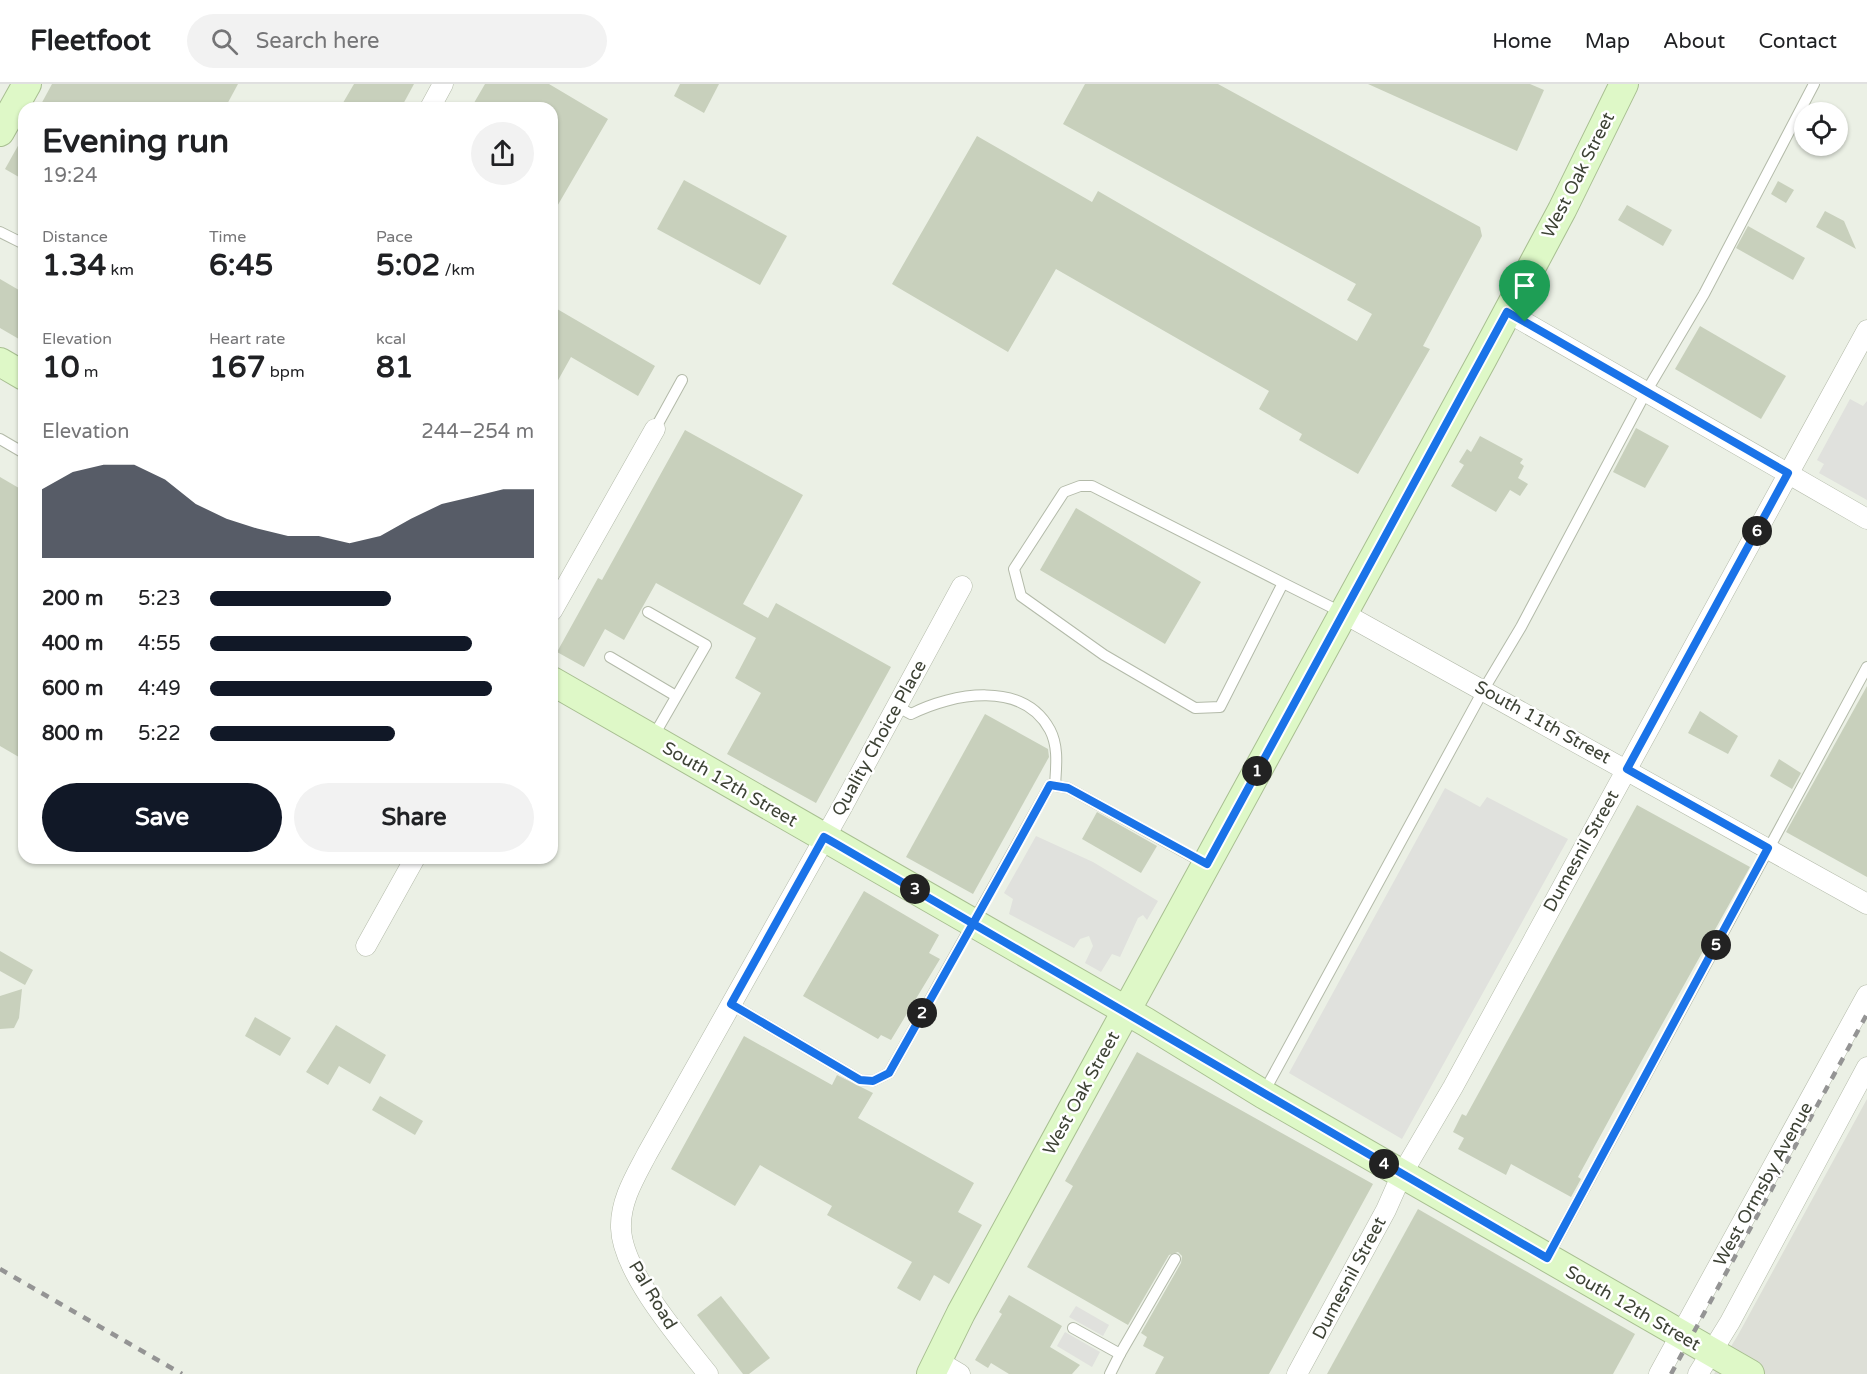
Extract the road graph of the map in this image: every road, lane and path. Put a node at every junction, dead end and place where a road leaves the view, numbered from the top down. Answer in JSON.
{"nodes":[{"id":1,"x":27,"y":84,"type":"edge"},
{"id":2,"x":443,"y":84,"type":"edge"},
{"id":3,"x":1624,"y":84,"type":"edge"},
{"id":4,"x":1814,"y":84,"type":"edge"},
{"id":5,"x":433,"y":102,"type":"edge"},
{"id":6,"x":0,"y":132,"type":"edge"},
{"id":7,"x":0,"y":232,"type":"edge"},
{"id":8,"x":18,"y":241,"type":"edge"},
{"id":9,"x":1507,"y":312,"type":"junction"},
{"id":10,"x":1867,"y":330,"type":"edge"},
{"id":11,"x":0,"y":362,"type":"edge"},
{"id":12,"x":18,"y":372,"type":"edge"},
{"id":13,"x":682,"y":380,"type":"dead end"},
{"id":14,"x":1646,"y":392,"type":"junction"},
{"id":15,"x":655,"y":429,"type":"joint"},
{"id":16,"x":0,"y":440,"type":"edge"},
{"id":17,"x":18,"y":450,"type":"edge"},
{"id":18,"x":1788,"y":473,"type":"junction"},
{"id":19,"x":1867,"y":519,"type":"edge"},
{"id":20,"x":1283,"y":583,"type":"junction"},
{"id":21,"x":962,"y":586,"type":"dead end"},
{"id":22,"x":558,"y":600,"type":"edge"},
{"id":23,"x":648,"y":612,"type":"dead end"},
{"id":24,"x":1343,"y":613,"type":"junction"},
{"id":25,"x":610,"y":657,"type":"dead end"},
{"id":26,"x":1867,"y":668,"type":"edge"},
{"id":27,"x":558,"y":685,"type":"edge"},
{"id":28,"x":1484,"y":689,"type":"junction"},
{"id":29,"x":676,"y":696,"type":"junction"},
{"id":30,"x":896,"y":706,"type":"junction"},
{"id":31,"x":651,"y":740,"type":"junction"},
{"id":32,"x":1627,"y":769,"type":"junction"},
{"id":33,"x":1055,"y":786,"type":"junction"},
{"id":34,"x":824,"y":837,"type":"junction"},
{"id":35,"x":1768,"y":848,"type":"junction"},
{"id":36,"x":412,"y":864,"type":"edge"},
{"id":37,"x":1207,"y":864,"type":"junction"},
{"id":38,"x":1867,"y":904,"type":"edge"},
{"id":39,"x":973,"y":923,"type":"junction"},
{"id":40,"x":366,"y":946,"type":"dead end"},
{"id":41,"x":1867,"y":995,"type":"edge"},
{"id":42,"x":731,"y":1004,"type":"junction"},
{"id":43,"x":1126,"y":1011,"type":"junction"},
{"id":44,"x":1867,"y":1067,"type":"edge"},
{"id":45,"x":1263,"y":1094,"type":"junction"},
{"id":46,"x":1402,"y":1174,"type":"junction"},
{"id":47,"x":623,"y":1206,"type":"joint"},
{"id":48,"x":1547,"y":1258,"type":"junction"},
{"id":49,"x":1174,"y":1259,"type":"dead end"},
{"id":50,"x":1073,"y":1328,"type":"dead end"},
{"id":51,"x":1681,"y":1335,"type":"junction"},
{"id":52,"x":1120,"y":1354,"type":"junction"},
{"id":53,"x":1704,"y":1363,"type":"edge"},
{"id":54,"x":943,"y":1370,"type":"edge"},
{"id":55,"x":708,"y":1374,"type":"edge"},
{"id":56,"x":1110,"y":1374,"type":"edge"},
{"id":57,"x":1297,"y":1374,"type":"edge"},
{"id":58,"x":1659,"y":1374,"type":"edge"},
{"id":59,"x":1750,"y":1374,"type":"edge"}],
"edges":[{"from":1,"to":6,"type":"street"},
{"from":2,"to":5,"type":"street"},
{"from":3,"to":9,"type":"street","name":"West Oak Street"},
{"from":4,"to":14,"type":"lane"},
{"from":7,"to":8,"type":"lane"},
{"from":9,"to":14,"type":"street"},
{"from":9,"to":24,"type":"street","name":"West Oak Street"},
{"from":10,"to":18,"type":"street","name":"Dumesnil Street"},
{"from":11,"to":12,"type":"street"},
{"from":13,"to":15,"type":"lane"},
{"from":14,"to":18,"type":"street"},
{"from":14,"to":28,"type":"lane"},
{"from":15,"to":22,"type":"street"},
{"from":16,"to":17,"type":"lane"},
{"from":18,"to":19,"type":"street"},
{"from":18,"to":32,"type":"street","name":"Dumesnil Street"},
{"from":20,"to":20,"type":"lane"},
{"from":20,"to":24,"type":"lane"},
{"from":21,"to":30,"type":"street","name":"Quality Choice Place"},
{"from":23,"to":29,"type":"lane"},
{"from":24,"to":28,"type":"street","name":"South 11th Street"},
{"from":24,"to":37,"type":"street","name":"West Oak Street"},
{"from":25,"to":29,"type":"lane"},
{"from":26,"to":35,"type":"lane"},
{"from":27,"to":31,"type":"street","name":"South 12th Street"},
{"from":28,"to":32,"type":"street","name":"South 11th Street"},
{"from":28,"to":45,"type":"lane"},
{"from":29,"to":31,"type":"lane"},
{"from":30,"to":33,"type":"lane"},
{"from":30,"to":34,"type":"street","name":"Quality Choice Place"},
{"from":31,"to":34,"type":"street","name":"South 12th Street"},
{"from":32,"to":35,"type":"street","name":"South 11th Street"},
{"from":32,"to":46,"type":"street","name":"Dumesnil Street"},
{"from":33,"to":37,"type":"lane"},
{"from":33,"to":39,"type":"lane"},
{"from":34,"to":39,"type":"street","name":"South 12th Street"},
{"from":34,"to":42,"type":"street","name":"Quality Choice Place"},
{"from":35,"to":38,"type":"street","name":"South 11th Street"},
{"from":35,"to":48,"type":"lane"},
{"from":36,"to":40,"type":"street"},
{"from":37,"to":43,"type":"street","name":"West Oak Street"},
{"from":39,"to":42,"type":"lane"},
{"from":39,"to":43,"type":"street","name":"South 12th Street"},
{"from":41,"to":51,"type":"street","name":"West Ormsby Avenue"},
{"from":42,"to":47,"type":"street","name":"Quality Choice Place"},
{"from":43,"to":45,"type":"street","name":"South 12th Street"},
{"from":43,"to":54,"type":"street","name":"West Oak Street"},
{"from":44,"to":53,"type":"street","name":"West Ormsby Avenue"},
{"from":45,"to":46,"type":"street","name":"South 12th Street"},
{"from":46,"to":48,"type":"street","name":"South 12th Street"},
{"from":46,"to":57,"type":"street","name":"Dumesnil Street"},
{"from":47,"to":55,"type":"street","name":"Pal Road"},
{"from":48,"to":51,"type":"street","name":"South 12th Street"},
{"from":49,"to":52,"type":"lane"},
{"from":50,"to":52,"type":"lane"},
{"from":51,"to":53,"type":"street","name":"South 12th Street"},
{"from":51,"to":58,"type":"street","name":"West Ormsby Avenue"},
{"from":52,"to":56,"type":"lane"},
{"from":53,"to":59,"type":"street","name":"South 12th Street"}]}
